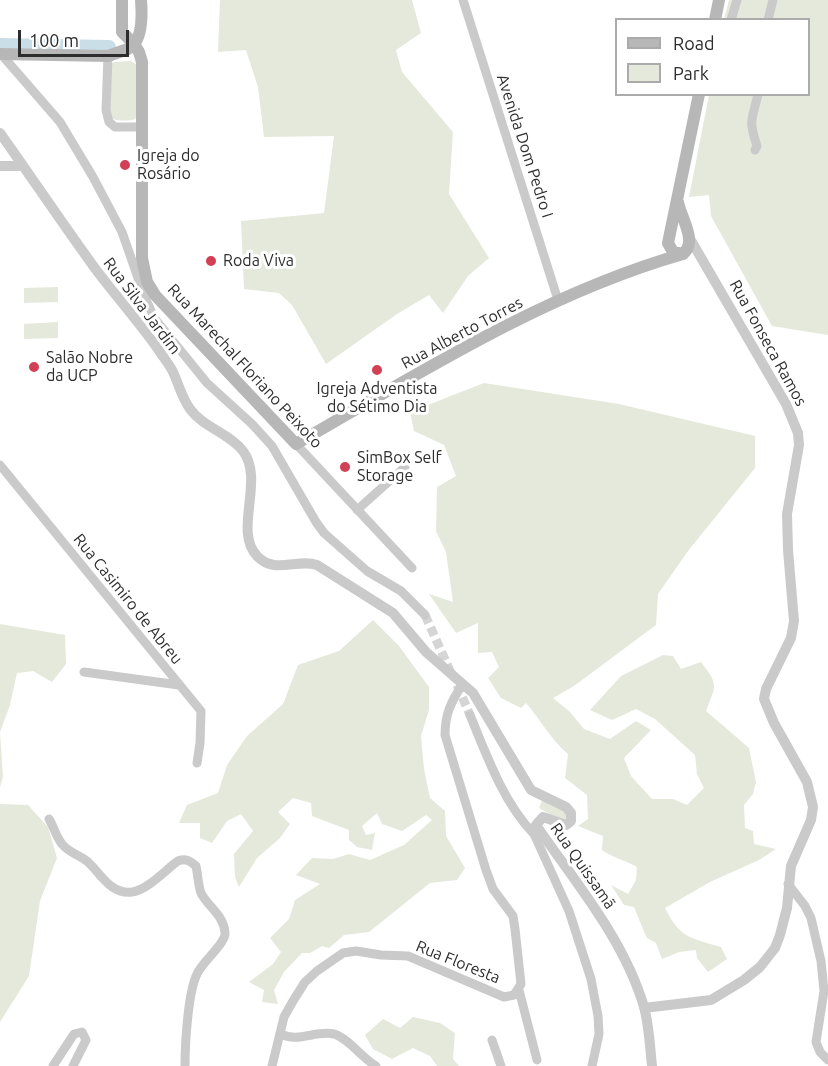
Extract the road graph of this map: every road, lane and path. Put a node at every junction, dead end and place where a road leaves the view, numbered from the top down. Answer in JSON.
{"nodes":[{"id":1,"x":122,"y":0,"type":"edge"},
{"id":2,"x":463,"y":0,"type":"edge"},
{"id":3,"x":719,"y":0,"type":"edge"},
{"id":4,"x":737,"y":0,"type":"edge"},
{"id":5,"x":773,"y":0,"type":"edge"},
{"id":6,"x":140,"y":2,"type":"edge"},
{"id":7,"x":715,"y":18,"type":"edge"},
{"id":8,"x":732,"y":18,"type":"edge"},
{"id":9,"x":768,"y":18,"type":"edge"},
{"id":10,"x":134,"y":44,"type":"junction"},
{"id":11,"x":0,"y":54,"type":"edge"},
{"id":12,"x":108,"y":56,"type":"junction"},
{"id":13,"x":699,"y":96,"type":"edge"},
{"id":14,"x":757,"y":96,"type":"edge"},
{"id":15,"x":143,"y":127,"type":"junction"},
{"id":16,"x":0,"y":134,"type":"edge"},
{"id":17,"x":755,"y":150,"type":"dead end"},
{"id":18,"x":0,"y":166,"type":"edge"},
{"id":19,"x":23,"y":166,"type":"junction"},
{"id":20,"x":677,"y":198,"type":"junction"},
{"id":21,"x":689,"y":237,"type":"junction"},
{"id":22,"x":669,"y":239,"type":"junction"},
{"id":23,"x":683,"y":254,"type":"junction"},
{"id":24,"x":705,"y":263,"type":"junction"},
{"id":25,"x":650,"y":264,"type":"junction"},
{"id":26,"x":558,"y":300,"type":"junction"},
{"id":27,"x":296,"y":444,"type":"junction"},
{"id":28,"x":0,"y":465,"type":"edge"},
{"id":29,"x":405,"y":467,"type":"dead end"},
{"id":30,"x":357,"y":510,"type":"junction"},
{"id":31,"x":411,"y":568,"type":"dead end"},
{"id":32,"x":425,"y":615,"type":"tunnel mouth"},
{"id":33,"x":84,"y":672,"type":"dead end"},
{"id":34,"x":179,"y":685,"type":"junction"},
{"id":35,"x":462,"y":685,"type":"junction"},
{"id":36,"x":470,"y":715,"type":"tunnel mouth"},
{"id":37,"x":197,"y":763,"type":"dead end"},
{"id":38,"x":49,"y":819,"type":"dead end"},
{"id":39,"x":535,"y":829,"type":"junction"},
{"id":40,"x":788,"y":884,"type":"junction"},
{"id":41,"x":519,"y":990,"type":"junction"},
{"id":42,"x":644,"y":1008,"type":"junction"},
{"id":43,"x":281,"y":1034,"type":"junction"},
{"id":44,"x":492,"y":1040,"type":"dead end"},
{"id":45,"x":537,"y":1060,"type":"dead end"},
{"id":46,"x":828,"y":1060,"type":"edge"},
{"id":47,"x":53,"y":1066,"type":"edge"},
{"id":48,"x":73,"y":1066,"type":"edge"},
{"id":49,"x":185,"y":1066,"type":"edge"},
{"id":50,"x":272,"y":1066,"type":"edge"},
{"id":51,"x":376,"y":1066,"type":"edge"},
{"id":52,"x":501,"y":1066,"type":"edge"},
{"id":53,"x":591,"y":1066,"type":"edge"},
{"id":54,"x":652,"y":1066,"type":"edge"}],
"edges":[{"from":1,"to":10,"type":"main road","name":"Rua Marechal Floriano Peixoto"},
{"from":2,"to":26,"type":"street","name":"Avenida Dom Pedro I"},
{"from":3,"to":7,"type":"main road"},
{"from":4,"to":8,"type":"street"},
{"from":5,"to":9,"type":"street"},
{"from":6,"to":10,"type":"main road"},
{"from":10,"to":12,"type":"main road"},
{"from":10,"to":15,"type":"main road","name":"Rua Marechal Floriano Peixoto"},
{"from":11,"to":12,"type":"main road"},
{"from":11,"to":32,"type":"street"},
{"from":12,"to":15,"type":"street"},
{"from":13,"to":20,"type":"main road"},
{"from":14,"to":17,"type":"street"},
{"from":15,"to":27,"type":"main road","name":"Rua Marechal Floriano Peixoto"},
{"from":16,"to":19,"type":"street","name":"Rua Silva Jardim"},
{"from":18,"to":19,"type":"street"},
{"from":19,"to":35,"type":"street","name":"Rua Silva Jardim"},
{"from":20,"to":21,"type":"main road"},
{"from":20,"to":22,"type":"main road"},
{"from":21,"to":22,"type":"main road"},
{"from":21,"to":23,"type":"main road"},
{"from":21,"to":24,"type":"street","name":"Rua Fonseca Ramos"},
{"from":22,"to":23,"type":"main road"},
{"from":22,"to":25,"type":"main road"},
{"from":23,"to":24,"type":"street"},
{"from":23,"to":25,"type":"main road","name":"Rua Alberto Torres"},
{"from":24,"to":40,"type":"street","name":"Rua Fonseca Ramos"},
{"from":25,"to":26,"type":"main road","name":"Rua Alberto Torres"},
{"from":26,"to":27,"type":"main road","name":"Rua Alberto Torres"},
{"from":27,"to":30,"type":"street","name":"Rua Marechal Floriano Peixoto"},
{"from":28,"to":34,"type":"street","name":"Rua Casimiro de Abreu"},
{"from":29,"to":30,"type":"street"},
{"from":30,"to":31,"type":"street","name":"Rua Marechal Floriano Peixoto"},
{"from":33,"to":34,"type":"street"},
{"from":34,"to":37,"type":"street","name":"Rua Casimiro de Abreu"},
{"from":35,"to":39,"type":"street","name":"Rua Quissamã"},
{"from":35,"to":41,"type":"street","name":"Rua Floresta"},
{"from":36,"to":39,"type":"street"},
{"from":38,"to":49,"type":"street"},
{"from":39,"to":42,"type":"street","name":"Rua Quissamã"},
{"from":39,"to":53,"type":"street"},
{"from":40,"to":42,"type":"street","name":"Rua Fonseca Ramos"},
{"from":40,"to":46,"type":"street"},
{"from":41,"to":43,"type":"street","name":"Rua Floresta"},
{"from":41,"to":45,"type":"street"},
{"from":42,"to":54,"type":"street","name":"Rua Quissamã"},
{"from":43,"to":50,"type":"street","name":"Rua Floresta"},
{"from":43,"to":51,"type":"street"},
{"from":44,"to":52,"type":"street"},
{"from":47,"to":48,"type":"street"}]}
